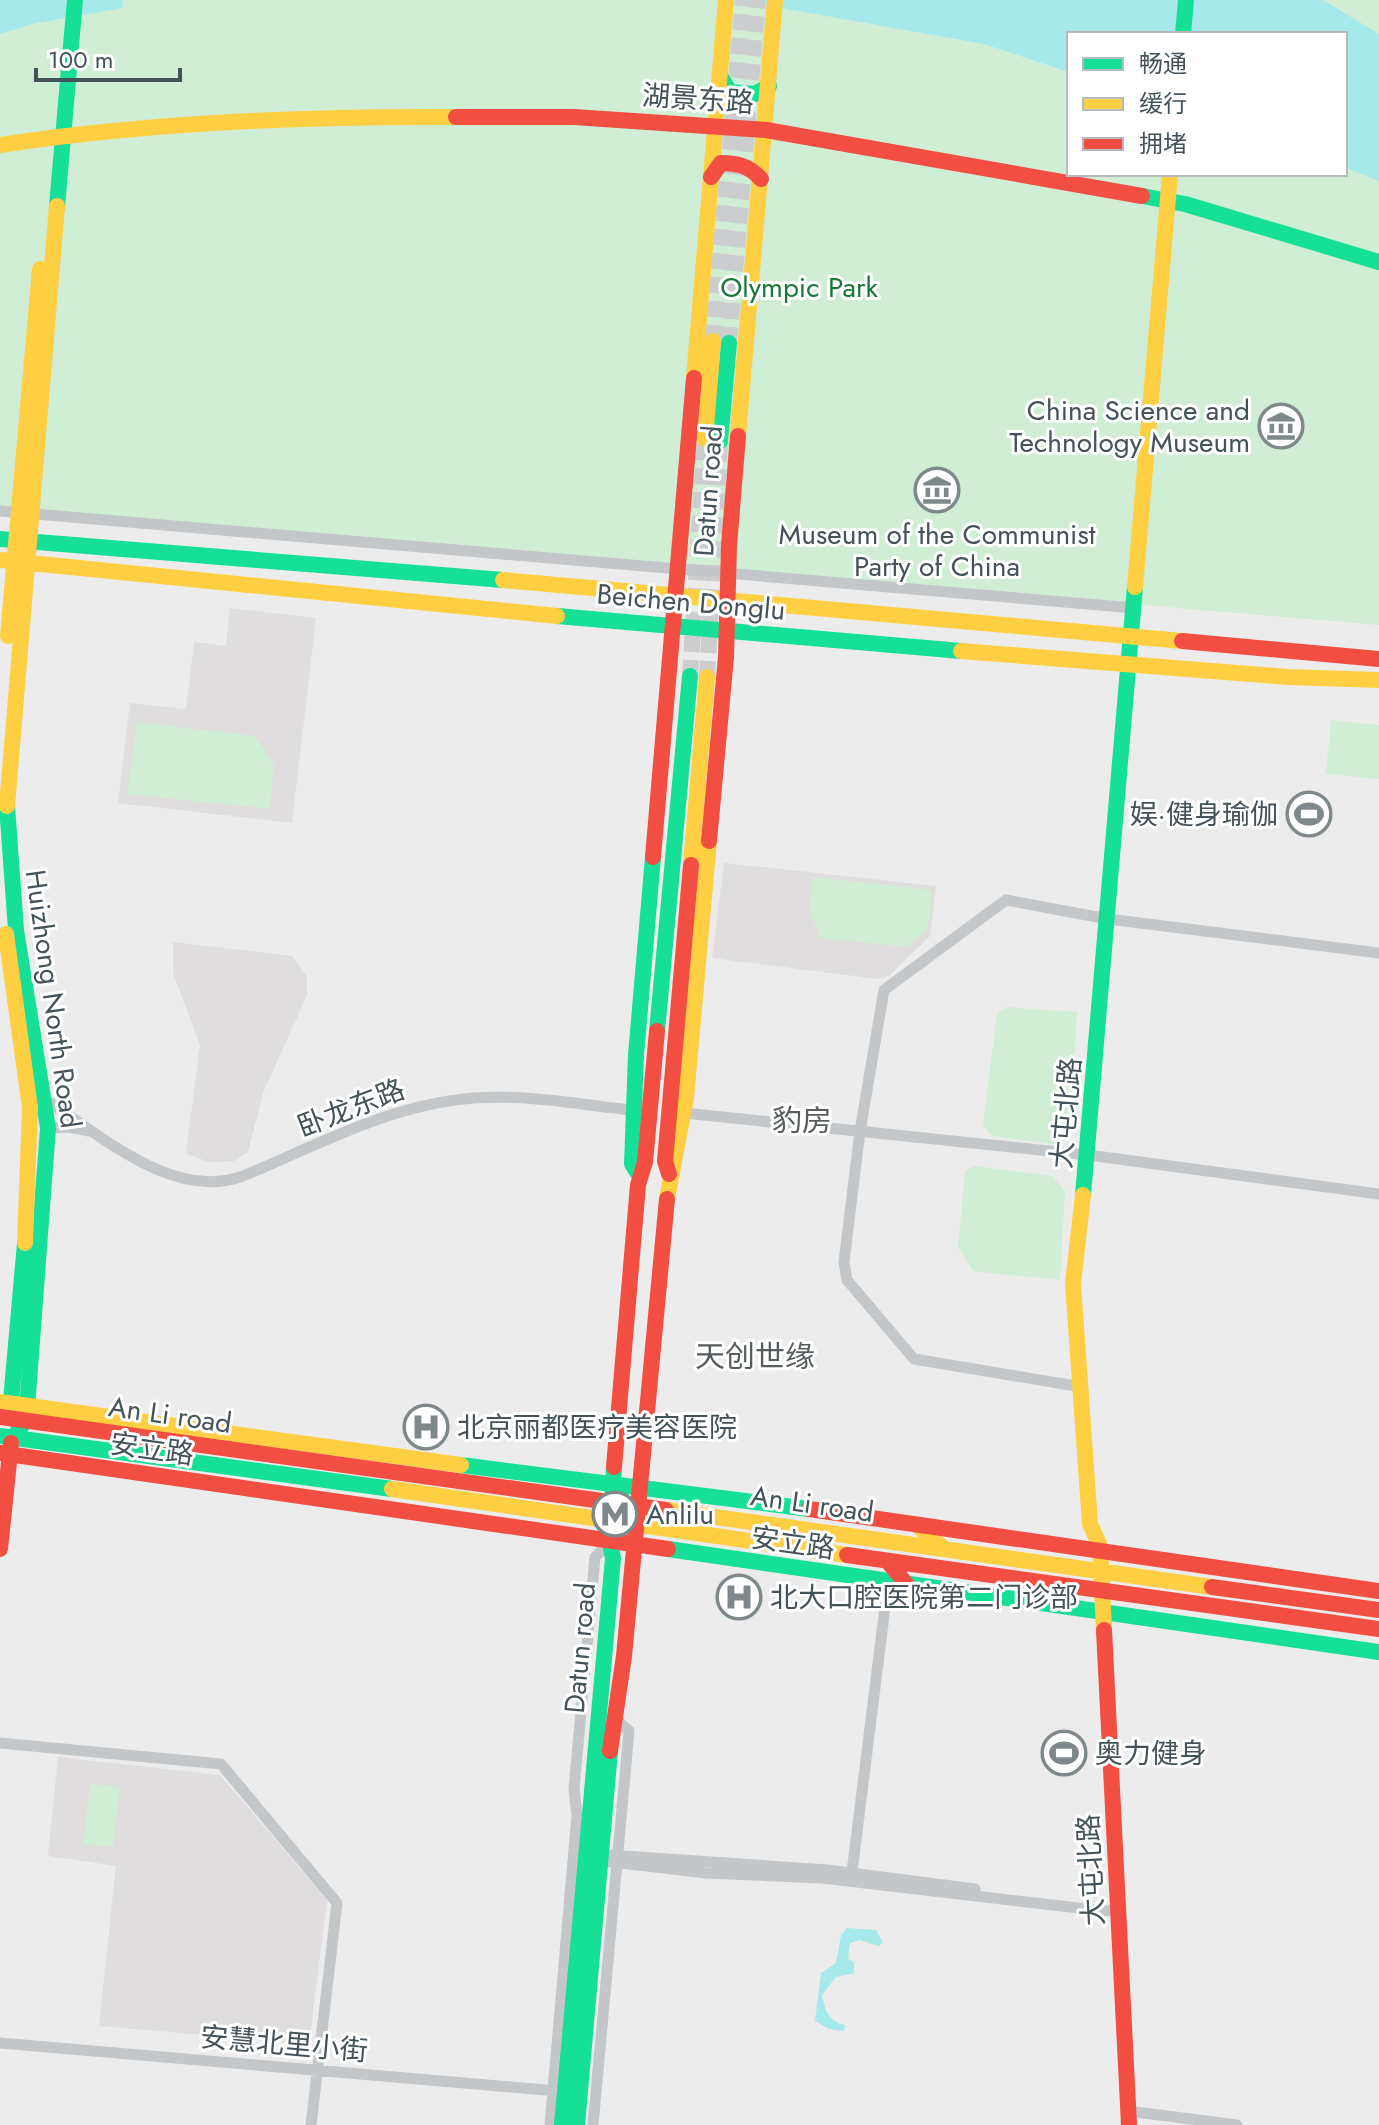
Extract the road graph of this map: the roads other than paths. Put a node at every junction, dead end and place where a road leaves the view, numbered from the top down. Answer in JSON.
{"nodes":[{"id":1,"x":64,"y":0,"type":"edge"},
{"id":2,"x":75,"y":0,"type":"edge"},
{"id":3,"x":1186,"y":0,"type":"edge"},
{"id":4,"x":726,"y":3,"type":"edge"},
{"id":5,"x":775,"y":5,"type":"edge"},
{"id":6,"x":67,"y":26,"type":"junction"},
{"id":7,"x":1183,"y":32,"type":"edge"},
{"id":8,"x":720,"y":76,"type":"junction"},
{"id":9,"x":769,"y":86,"type":"junction"},
{"id":10,"x":716,"y":122,"type":"junction"},
{"id":11,"x":766,"y":126,"type":"junction"},
{"id":12,"x":58,"y":133,"type":"junction"},
{"id":13,"x":0,"y":137,"type":"edge"},
{"id":14,"x":0,"y":145,"type":"edge"},
{"id":15,"x":1067,"y":172,"type":"edge"},
{"id":16,"x":1067,"y":172,"type":"edge"},
{"id":17,"x":1091,"y":176,"type":"edge"},
{"id":18,"x":1095,"y":176,"type":"edge"},
{"id":19,"x":711,"y":177,"type":"junction"},
{"id":20,"x":761,"y":179,"type":"junction"},
{"id":21,"x":1169,"y":188,"type":"edge"},
{"id":22,"x":1379,"y":253,"type":"edge"},
{"id":23,"x":1379,"y":262,"type":"edge"},
{"id":24,"x":721,"y":342,"type":"tunnel mouth"},
{"id":25,"x":713,"y":440,"type":"tunnel mouth"},
{"id":26,"x":0,"y":511,"type":"edge"},
{"id":27,"x":24,"y":513,"type":"junction"},
{"id":28,"x":15,"y":541,"type":"edge"},
{"id":29,"x":13,"y":561,"type":"edge"},
{"id":30,"x":677,"y":569,"type":"junction"},
{"id":31,"x":728,"y":573,"type":"junction"},
{"id":32,"x":676,"y":595,"type":"junction"},
{"id":33,"x":728,"y":599,"type":"junction"},
{"id":34,"x":1134,"y":608,"type":"junction"},
{"id":35,"x":672,"y":628,"type":"junction"},
{"id":36,"x":727,"y":632,"type":"junction"},
{"id":37,"x":1133,"y":635,"type":"junction"},
{"id":38,"x":1379,"y":659,"type":"edge"},
{"id":39,"x":1130,"y":663,"type":"junction"},
{"id":40,"x":690,"y":676,"type":"tunnel mouth"},
{"id":41,"x":707,"y":677,"type":"tunnel mouth"},
{"id":42,"x":1379,"y":680,"type":"edge"},
{"id":43,"x":0,"y":750,"type":"edge"},
{"id":44,"x":0,"y":877,"type":"edge"},
{"id":45,"x":1108,"y":919,"type":"junction"},
{"id":46,"x":1379,"y":953,"type":"edge"},
{"id":47,"x":4,"y":955,"type":"edge"},
{"id":48,"x":46,"y":1100,"type":"junction"},
{"id":49,"x":632,"y":1110,"type":"junction"},
{"id":50,"x":684,"y":1113,"type":"junction"},
{"id":51,"x":48,"y":1128,"type":"junction"},
{"id":52,"x":860,"y":1131,"type":"junction"},
{"id":53,"x":100,"y":1136,"type":"junction"},
{"id":54,"x":1088,"y":1155,"type":"junction"},
{"id":55,"x":639,"y":1175,"type":"junction"},
{"id":56,"x":669,"y":1176,"type":"junction"},
{"id":57,"x":1379,"y":1194,"type":"edge"},
{"id":58,"x":1082,"y":1387,"type":"junction"},
{"id":59,"x":12,"y":1412,"type":"edge"},
{"id":60,"x":6,"y":1445,"type":"edge"},
{"id":61,"x":640,"y":1485,"type":"junction"},
{"id":62,"x":614,"y":1495,"type":"junction"},
{"id":63,"x":638,"y":1507,"type":"junction"},
{"id":64,"x":611,"y":1523,"type":"junction"},
{"id":65,"x":916,"y":1524,"type":"junction"},
{"id":66,"x":636,"y":1526,"type":"junction"},
{"id":67,"x":610,"y":1543,"type":"junction"},
{"id":68,"x":634,"y":1546,"type":"junction"},
{"id":69,"x":943,"y":1548,"type":"junction"},
{"id":70,"x":0,"y":1549,"type":"edge"},
{"id":71,"x":1100,"y":1551,"type":"junction"},
{"id":72,"x":889,"y":1563,"type":"junction"},
{"id":73,"x":1101,"y":1569,"type":"junction"},
{"id":74,"x":888,"y":1583,"type":"junction"},
{"id":75,"x":908,"y":1586,"type":"junction"},
{"id":76,"x":1379,"y":1591,"type":"edge"},
{"id":77,"x":1102,"y":1593,"type":"junction"},
{"id":78,"x":1379,"y":1610,"type":"edge"},
{"id":79,"x":1103,"y":1613,"type":"junction"},
{"id":80,"x":1379,"y":1629,"type":"edge"},
{"id":81,"x":1379,"y":1652,"type":"edge"},
{"id":82,"x":0,"y":1743,"type":"edge"},
{"id":83,"x":604,"y":1859,"type":"junction"},
{"id":84,"x":851,"y":1878,"type":"junction"},
{"id":85,"x":1119,"y":1910,"type":"junction"},
{"id":86,"x":0,"y":2043,"type":"edge"},
{"id":87,"x":317,"y":2071,"type":"junction"},
{"id":88,"x":558,"y":2091,"type":"junction"},
{"id":89,"x":1129,"y":2118,"type":"edge"},
{"id":90,"x":311,"y":2125,"type":"edge"},
{"id":91,"x":550,"y":2125,"type":"edge"},
{"id":92,"x":562,"y":2125,"type":"edge"},
{"id":93,"x":577,"y":2125,"type":"edge"},
{"id":94,"x":593,"y":2125,"type":"edge"},
{"id":95,"x":1237,"y":2125,"type":"edge"}],
"edges":[{"from":1,"to":6,"type":"street"},
{"from":2,"to":6,"type":"street"},
{"from":3,"to":7,"type":"street"},
{"from":4,"to":8,"type":"street","name":"Datun road"},
{"from":5,"to":9,"type":"street","name":"Datun road"},
{"from":6,"to":12,"type":"street"},
{"from":8,"to":9,"type":"street"},
{"from":8,"to":10,"type":"street","name":"Datun road"},
{"from":9,"to":11,"type":"street","name":"Datun road"},
{"from":10,"to":11,"type":"street","name":"湖景东路"},
{"from":10,"to":12,"type":"street","name":"湖景东路"},
{"from":10,"to":19,"type":"street","name":"Datun road"},
{"from":11,"to":15,"type":"street","name":"湖景东路"},
{"from":11,"to":16,"type":"street","name":"湖景东路"},
{"from":11,"to":20,"type":"street","name":"Datun road"},
{"from":12,"to":13,"type":"street","name":"湖景东路"},
{"from":12,"to":14,"type":"street","name":"湖景东路"},
{"from":12,"to":27,"type":"street"},
{"from":17,"to":21,"type":"street","name":"湖景东路"},
{"from":18,"to":21,"type":"street","name":"湖景东路"},
{"from":19,"to":20,"type":"street"},
{"from":19,"to":30,"type":"street","name":"Datun road"},
{"from":20,"to":31,"type":"street","name":"Datun road"},
{"from":21,"to":22,"type":"street","name":"湖景东路"},
{"from":21,"to":23,"type":"street","name":"湖景东路"},
{"from":21,"to":34,"type":"street","name":"大屯北路"},
{"from":24,"to":25,"type":"street","name":"Datun road"},
{"from":26,"to":27,"type":"street","name":"Beichen Donglu"},
{"from":27,"to":28,"type":"street"},
{"from":27,"to":30,"type":"street","name":"Beichen Donglu"},
{"from":28,"to":29,"type":"street"},
{"from":28,"to":32,"type":"street","name":"Beichen Donglu"},
{"from":29,"to":35,"type":"street","name":"Beichen Donglu"},
{"from":29,"to":43,"type":"street"},
{"from":29,"to":48,"type":"street","name":"Huizhong North Road"},
{"from":30,"to":31,"type":"street","name":"Beichen Donglu"},
{"from":30,"to":32,"type":"street","name":"Datun road"},
{"from":31,"to":33,"type":"street","name":"Datun road"},
{"from":31,"to":34,"type":"street","name":"Beichen Donglu"},
{"from":32,"to":33,"type":"street","name":"Beichen Donglu"},
{"from":32,"to":35,"type":"street","name":"Datun road"},
{"from":33,"to":36,"type":"street","name":"Datun road"},
{"from":33,"to":37,"type":"street","name":"Beichen Donglu"},
{"from":34,"to":37,"type":"street","name":"大屯北路"},
{"from":35,"to":36,"type":"street","name":"Beichen Donglu"},
{"from":35,"to":49,"type":"street","name":"Datun road"},
{"from":36,"to":39,"type":"street","name":"Beichen Donglu"},
{"from":36,"to":50,"type":"street","name":"Datun road"},
{"from":37,"to":38,"type":"street","name":"Beichen Donglu"},
{"from":37,"to":39,"type":"street","name":"大屯北路"},
{"from":39,"to":42,"type":"street","name":"Beichen Donglu"},
{"from":39,"to":45,"type":"street","name":"大屯北路"},
{"from":40,"to":55,"type":"street","name":"Datun road"},
{"from":41,"to":56,"type":"street","name":"Datun road"},
{"from":44,"to":47,"type":"street","name":"Huizhong North Road"},
{"from":45,"to":46,"type":"street"},
{"from":45,"to":52,"type":"street"},
{"from":45,"to":54,"type":"street","name":"大屯北路"},
{"from":47,"to":59,"type":"street","name":"Huizhong North Road"},
{"from":48,"to":51,"type":"street","name":"Huizhong North Road"},
{"from":48,"to":53,"type":"street","name":"卧龙东路"},
{"from":49,"to":53,"type":"street","name":"卧龙东路"},
{"from":49,"to":55,"type":"street","name":"Datun road"},
{"from":50,"to":52,"type":"street"},
{"from":50,"to":56,"type":"street","name":"Datun road"},
{"from":51,"to":53,"type":"street","name":"卧龙东路"},
{"from":51,"to":59,"type":"street","name":"Huizhong North Road"},
{"from":52,"to":54,"type":"street"},
{"from":52,"to":58,"type":"street"},
{"from":54,"to":57,"type":"street"},
{"from":54,"to":58,"type":"street","name":"大屯北路"},
{"from":55,"to":62,"type":"street","name":"Datun road"},
{"from":56,"to":61,"type":"street","name":"Datun road"},
{"from":58,"to":71,"type":"street","name":"大屯北路"},
{"from":59,"to":60,"type":"street"},
{"from":59,"to":62,"type":"street","name":"An Li road"},
{"from":60,"to":64,"type":"street","name":"An Li road"},
{"from":60,"to":67,"type":"street","name":"安立路"},
{"from":60,"to":70,"type":"street"},
{"from":61,"to":62,"type":"street","name":"安立路"},
{"from":61,"to":63,"type":"street","name":"Datun road"},
{"from":61,"to":65,"type":"street","name":"安立路"},
{"from":62,"to":63,"type":"street","name":"An Li road"},
{"from":62,"to":64,"type":"street","name":"Datun road"},
{"from":63,"to":66,"type":"street","name":"Datun road"},
{"from":63,"to":69,"type":"street","name":"An Li road"},
{"from":64,"to":66,"type":"street","name":"An Li road"},
{"from":64,"to":67,"type":"street","name":"Datun road"},
{"from":65,"to":69,"type":"street"},
{"from":65,"to":71,"type":"street","name":"安立路"},
{"from":66,"to":68,"type":"street","name":"Datun road"},
{"from":66,"to":72,"type":"street","name":"An Li road"},
{"from":67,"to":68,"type":"street","name":"安立路"},
{"from":67,"to":83,"type":"street","name":"Datun road"},
{"from":67,"to":88,"type":"street"},
{"from":68,"to":74,"type":"street","name":"安立路"},
{"from":68,"to":83,"type":"street","name":"Datun road"},
{"from":69,"to":73,"type":"street","name":"An Li road"},
{"from":71,"to":73,"type":"street","name":"大屯北路"},
{"from":71,"to":76,"type":"street","name":"安立路"},
{"from":72,"to":75,"type":"street"},
{"from":72,"to":77,"type":"street","name":"An Li road"},
{"from":73,"to":77,"type":"street","name":"大屯北路"},
{"from":73,"to":78,"type":"street","name":"An Li road"},
{"from":74,"to":75,"type":"street","name":"安立路"},
{"from":74,"to":84,"type":"street"},
{"from":75,"to":79,"type":"street","name":"安立路"},
{"from":77,"to":79,"type":"street","name":"大屯北路"},
{"from":77,"to":80,"type":"street","name":"An Li road"},
{"from":79,"to":81,"type":"street","name":"安立路"},
{"from":79,"to":85,"type":"street","name":"大屯北路"},
{"from":82,"to":87,"type":"street"},
{"from":83,"to":84,"type":"street"},
{"from":83,"to":88,"type":"street","name":"Datun road"},
{"from":83,"to":93,"type":"street","name":"Datun road"},
{"from":83,"to":94,"type":"street"},
{"from":84,"to":85,"type":"street"},
{"from":85,"to":89,"type":"street","name":"大屯北路"},
{"from":86,"to":87,"type":"street","name":"安慧北里小街"},
{"from":87,"to":88,"type":"street","name":"安慧北里小街"},
{"from":87,"to":90,"type":"street"},
{"from":88,"to":91,"type":"street"},
{"from":88,"to":92,"type":"street","name":"Datun road"},
{"from":89,"to":95,"type":"street"}]}
